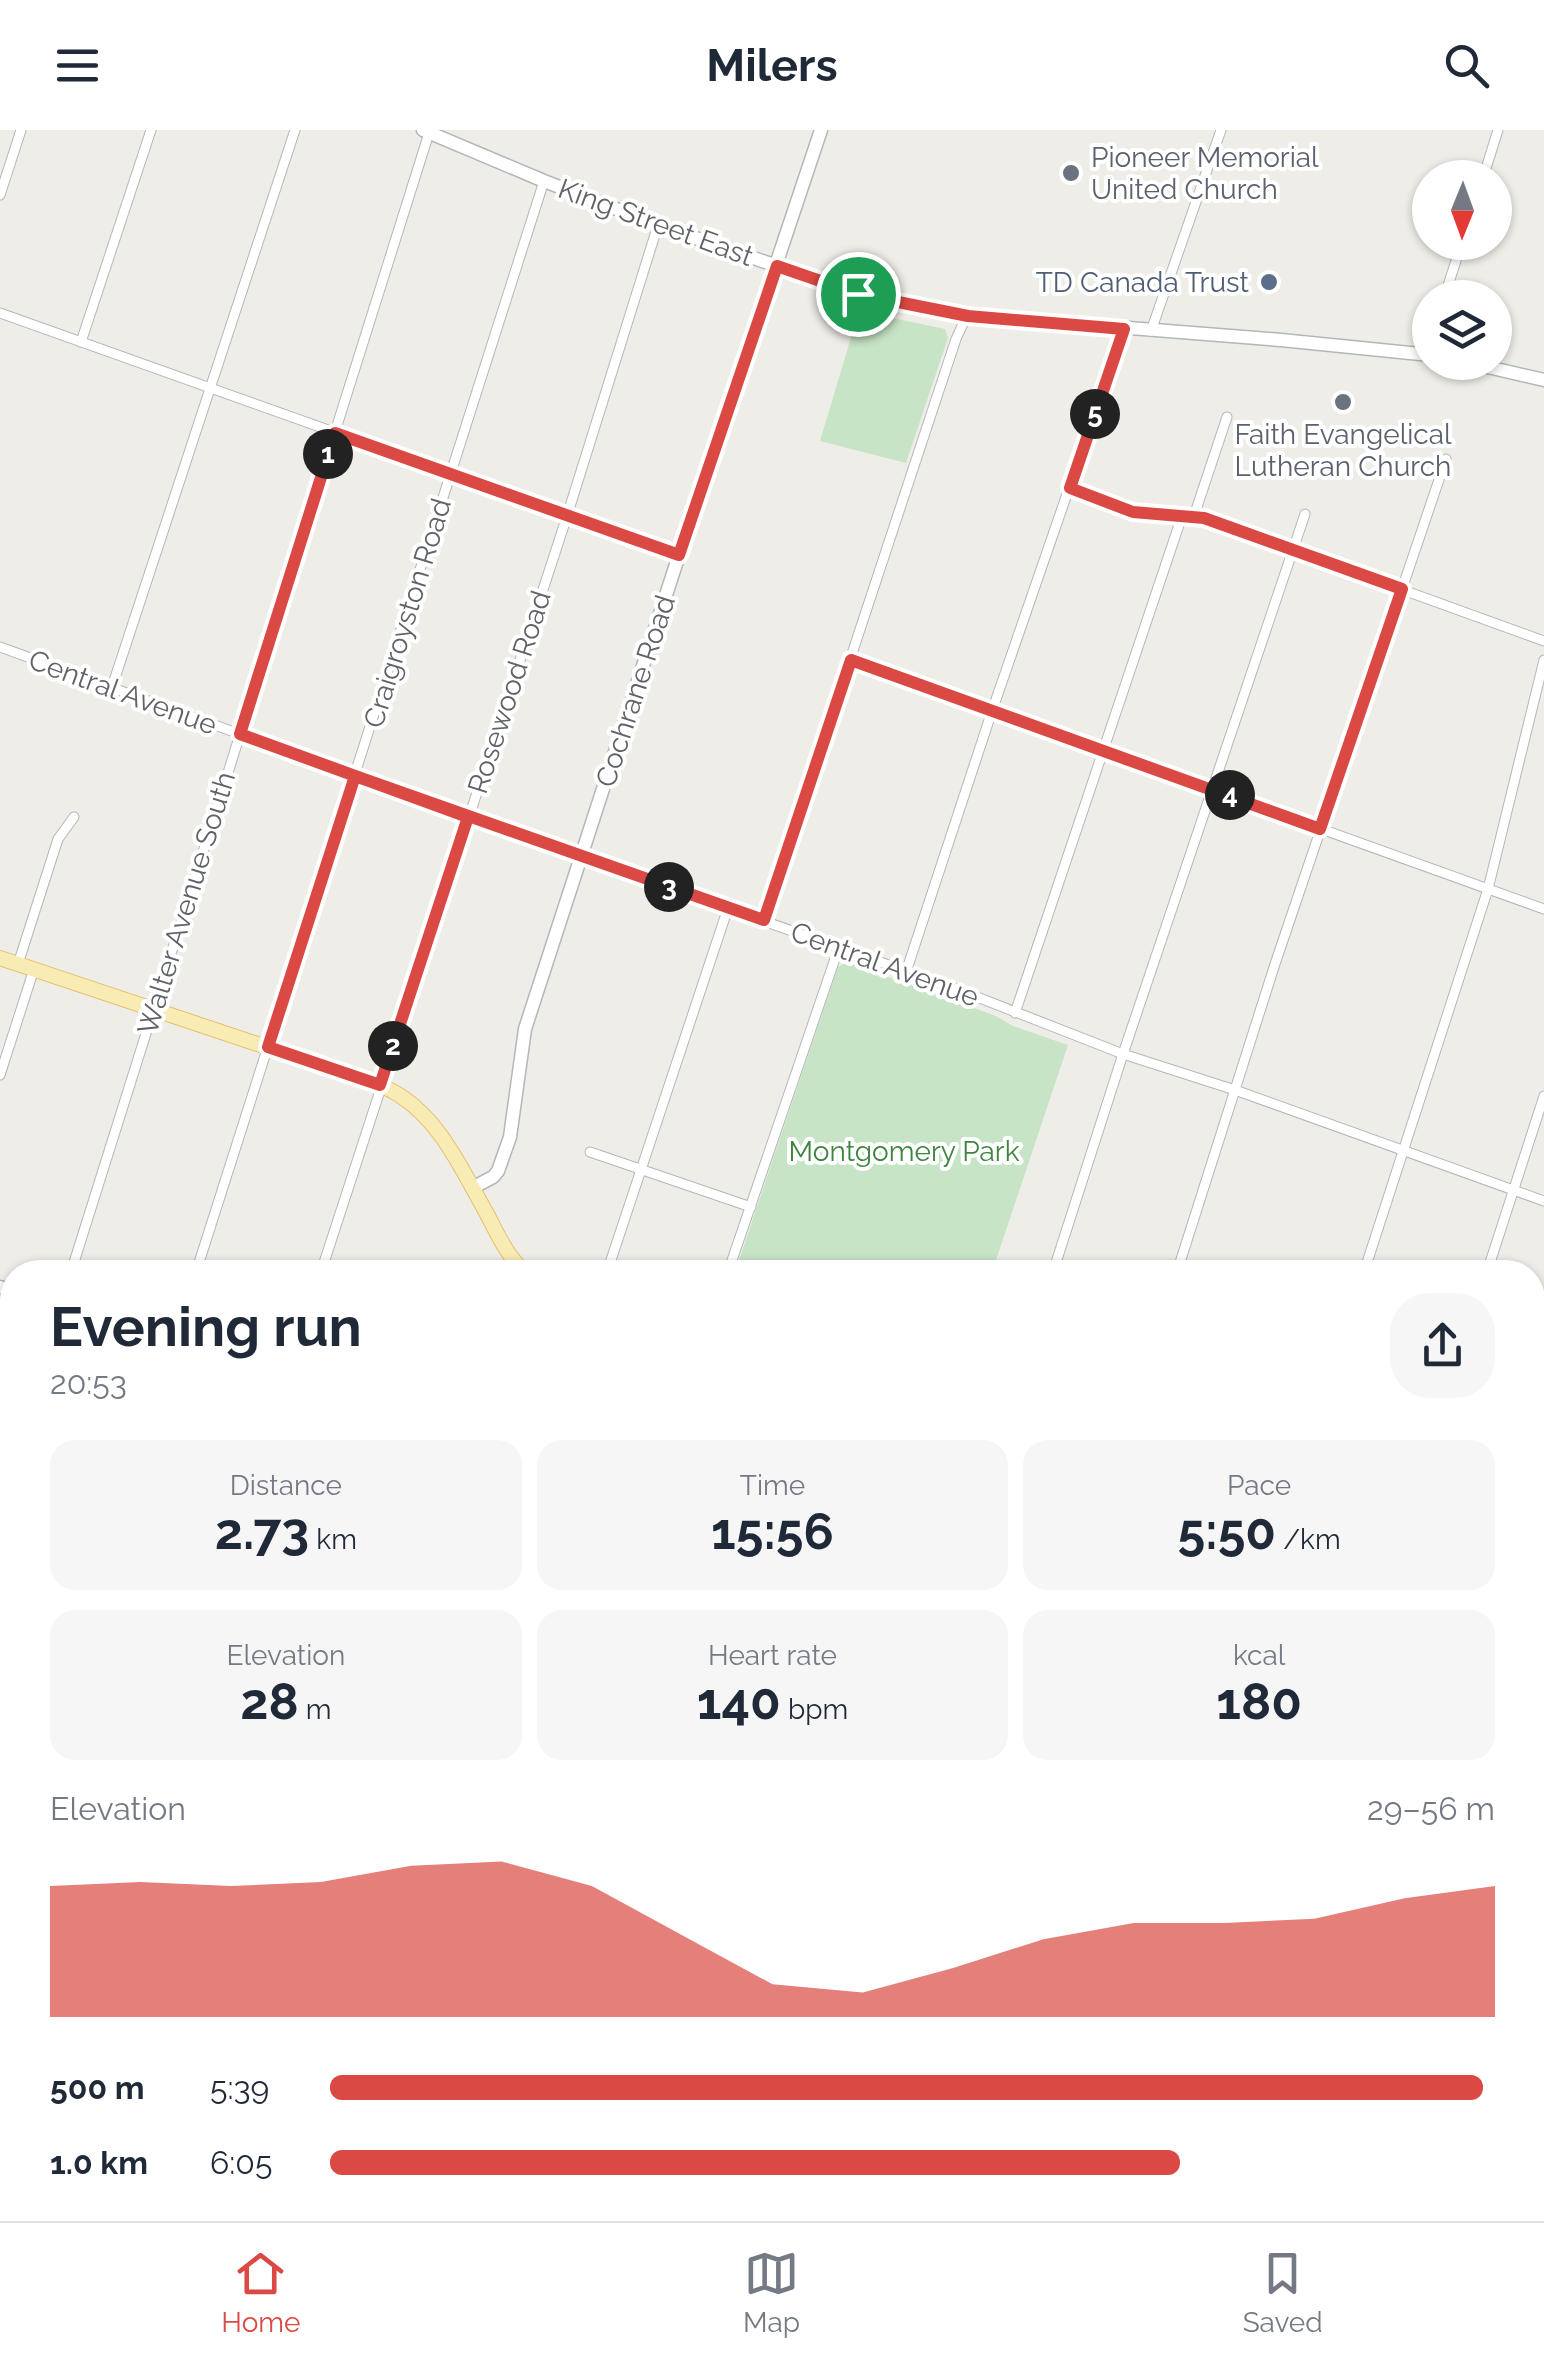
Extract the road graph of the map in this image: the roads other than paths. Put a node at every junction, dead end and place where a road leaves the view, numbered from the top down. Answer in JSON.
{"nodes":[{"id":1,"x":22,"y":130,"type":"edge"},
{"id":2,"x":151,"y":130,"type":"edge"},
{"id":3,"x":296,"y":130,"type":"edge"},
{"id":4,"x":822,"y":130,"type":"edge"},
{"id":5,"x":1221,"y":130,"type":"edge"},
{"id":6,"x":1498,"y":130,"type":"edge"},
{"id":7,"x":426,"y":131,"type":"edge"},
{"id":8,"x":1489,"y":160,"type":"edge"},
{"id":9,"x":544,"y":182,"type":"junction"},
{"id":10,"x":0,"y":195,"type":"edge"},
{"id":11,"x":658,"y":224,"type":"junction"},
{"id":12,"x":777,"y":266,"type":"junction"},
{"id":13,"x":0,"y":313,"type":"edge"},
{"id":14,"x":968,"y":316,"type":"junction"},
{"id":15,"x":1124,"y":329,"type":"junction"},
{"id":16,"x":1151,"y":331,"type":"junction"},
{"id":17,"x":81,"y":342,"type":"junction"},
{"id":18,"x":1412,"y":351,"type":"edge"},
{"id":19,"x":1512,"y":373,"type":"edge"},
{"id":20,"x":1544,"y":380,"type":"edge"},
{"id":21,"x":210,"y":388,"type":"junction"},
{"id":22,"x":1227,"y":417,"type":"dead end"},
{"id":23,"x":335,"y":433,"type":"junction"},
{"id":24,"x":1446,"y":459,"type":"dead end"},
{"id":25,"x":450,"y":474,"type":"junction"},
{"id":26,"x":1070,"y":488,"type":"junction"},
{"id":27,"x":1305,"y":514,"type":"dead end"},
{"id":28,"x":567,"y":516,"type":"junction"},
{"id":29,"x":1188,"y":516,"type":"junction"},
{"id":30,"x":1293,"y":549,"type":"junction"},
{"id":31,"x":679,"y":555,"type":"junction"},
{"id":32,"x":1402,"y":589,"type":"junction"},
{"id":33,"x":1544,"y":641,"type":"edge"},
{"id":34,"x":0,"y":648,"type":"edge"},
{"id":35,"x":851,"y":660,"type":"junction"},
{"id":36,"x":1544,"y":660,"type":"edge"},
{"id":37,"x":112,"y":687,"type":"junction"},
{"id":38,"x":992,"y":711,"type":"junction"},
{"id":39,"x":240,"y":734,"type":"junction"},
{"id":40,"x":1104,"y":751,"type":"junction"},
{"id":41,"x":355,"y":776,"type":"junction"},
{"id":42,"x":1212,"y":789,"type":"junction"},
{"id":43,"x":74,"y":817,"type":"dead end"},
{"id":44,"x":468,"y":817,"type":"junction"},
{"id":45,"x":1320,"y":829,"type":"junction"},
{"id":46,"x":582,"y":856,"type":"junction"},
{"id":47,"x":1488,"y":888,"type":"junction"},
{"id":48,"x":728,"y":908,"type":"junction"},
{"id":49,"x":1544,"y":909,"type":"edge"},
{"id":50,"x":764,"y":920,"type":"junction"},
{"id":51,"x":839,"y":947,"type":"junction"},
{"id":52,"x":0,"y":958,"type":"edge"},
{"id":53,"x":18,"y":964,"type":"junction"},
{"id":54,"x":34,"y":969,"type":"junction"},
{"id":55,"x":906,"y":972,"type":"junction"},
{"id":56,"x":154,"y":1008,"type":"junction"},
{"id":57,"x":1015,"y":1013,"type":"junction"},
{"id":58,"x":268,"y":1047,"type":"junction"},
{"id":59,"x":1123,"y":1054,"type":"junction"},
{"id":60,"x":0,"y":1076,"type":"edge"},
{"id":61,"x":380,"y":1085,"type":"junction"},
{"id":62,"x":1236,"y":1090,"type":"junction"},
{"id":63,"x":1544,"y":1096,"type":"edge"},
{"id":64,"x":1404,"y":1150,"type":"junction"},
{"id":65,"x":590,"y":1152,"type":"dead end"},
{"id":66,"x":640,"y":1168,"type":"junction"},
{"id":67,"x":472,"y":1188,"type":"junction"},
{"id":68,"x":1513,"y":1190,"type":"junction"},
{"id":69,"x":1544,"y":1201,"type":"edge"},
{"id":70,"x":751,"y":1207,"type":"junction"},
{"id":71,"x":75,"y":1260,"type":"edge"},
{"id":72,"x":200,"y":1260,"type":"edge"},
{"id":73,"x":325,"y":1260,"type":"edge"},
{"id":74,"x":508,"y":1260,"type":"edge"},
{"id":75,"x":611,"y":1260,"type":"edge"},
{"id":76,"x":732,"y":1260,"type":"edge"},
{"id":77,"x":1057,"y":1260,"type":"edge"},
{"id":78,"x":1181,"y":1260,"type":"edge"},
{"id":79,"x":1368,"y":1260,"type":"edge"},
{"id":80,"x":1490,"y":1260,"type":"edge"}],
"edges":[{"from":1,"to":10,"type":"street"},
{"from":2,"to":17,"type":"street"},
{"from":3,"to":21,"type":"street"},
{"from":4,"to":12,"type":"street","name":"Cochrane Road"},
{"from":5,"to":16,"type":"street"},
{"from":6,"to":8,"type":"street"},
{"from":7,"to":9,"type":"street","name":"King Street East"},
{"from":7,"to":23,"type":"street","name":"Walter Avenue South"},
{"from":9,"to":11,"type":"street","name":"King Street East"},
{"from":9,"to":25,"type":"street","name":"Craigroyston Road"},
{"from":11,"to":12,"type":"street","name":"King Street East"},
{"from":11,"to":28,"type":"street","name":"Rosewood Road"},
{"from":12,"to":14,"type":"street","name":"King Street East"},
{"from":12,"to":31,"type":"street","name":"Cochrane Road"},
{"from":13,"to":17,"type":"street"},
{"from":14,"to":15,"type":"street","name":"King Street East"},
{"from":14,"to":35,"type":"street"},
{"from":15,"to":16,"type":"street","name":"King Street East"},
{"from":15,"to":26,"type":"street"},
{"from":16,"to":18,"type":"street","name":"King Street East"},
{"from":17,"to":21,"type":"street"},
{"from":19,"to":20,"type":"street"},
{"from":21,"to":23,"type":"street"},
{"from":21,"to":37,"type":"street"},
{"from":22,"to":29,"type":"street"},
{"from":23,"to":25,"type":"street"},
{"from":23,"to":39,"type":"street","name":"Walter Avenue South"},
{"from":24,"to":32,"type":"street"},
{"from":25,"to":28,"type":"street"},
{"from":25,"to":41,"type":"street","name":"Craigroyston Road"},
{"from":26,"to":29,"type":"street"},
{"from":26,"to":38,"type":"street"},
{"from":27,"to":30,"type":"street"},
{"from":28,"to":31,"type":"street"},
{"from":28,"to":44,"type":"street","name":"Rosewood Road"},
{"from":29,"to":30,"type":"street"},
{"from":29,"to":40,"type":"street"},
{"from":30,"to":32,"type":"street"},
{"from":30,"to":42,"type":"street"},
{"from":31,"to":46,"type":"street","name":"Cochrane Road"},
{"from":32,"to":33,"type":"street"},
{"from":32,"to":45,"type":"street"},
{"from":34,"to":37,"type":"street","name":"Central Avenue"},
{"from":35,"to":38,"type":"street"},
{"from":35,"to":50,"type":"street"},
{"from":36,"to":47,"type":"street"},
{"from":37,"to":39,"type":"street","name":"Central Avenue"},
{"from":38,"to":40,"type":"street"},
{"from":38,"to":55,"type":"street"},
{"from":39,"to":41,"type":"street","name":"Central Avenue"},
{"from":39,"to":56,"type":"street","name":"Walter Avenue South"},
{"from":40,"to":42,"type":"street"},
{"from":40,"to":57,"type":"street"},
{"from":41,"to":44,"type":"street","name":"Central Avenue"},
{"from":41,"to":58,"type":"street","name":"Craigroyston Road"},
{"from":42,"to":45,"type":"street"},
{"from":42,"to":59,"type":"street"},
{"from":43,"to":53,"type":"street"},
{"from":44,"to":46,"type":"street","name":"Central Avenue"},
{"from":44,"to":61,"type":"street","name":"Rosewood Road"},
{"from":45,"to":47,"type":"street"},
{"from":45,"to":62,"type":"street"},
{"from":46,"to":48,"type":"street","name":"Central Avenue"},
{"from":46,"to":67,"type":"street","name":"Cochrane Road"},
{"from":47,"to":49,"type":"street"},
{"from":47,"to":64,"type":"street"},
{"from":48,"to":50,"type":"street","name":"Central Avenue"},
{"from":48,"to":66,"type":"street"},
{"from":50,"to":51,"type":"street","name":"Central Avenue"},
{"from":51,"to":55,"type":"street","name":"Central Avenue"},
{"from":51,"to":70,"type":"street"},
{"from":52,"to":53,"type":"main road"},
{"from":53,"to":54,"type":"main road"},
{"from":54,"to":56,"type":"main road"},
{"from":54,"to":60,"type":"street"},
{"from":55,"to":57,"type":"street","name":"Central Avenue"},
{"from":56,"to":58,"type":"main road"},
{"from":56,"to":71,"type":"street","name":"Walter Avenue South"},
{"from":57,"to":59,"type":"street","name":"Central Avenue"},
{"from":58,"to":61,"type":"main road"},
{"from":58,"to":72,"type":"street","name":"Craigroyston Road"},
{"from":59,"to":62,"type":"street","name":"Central Avenue"},
{"from":59,"to":77,"type":"street"},
{"from":61,"to":67,"type":"main road"},
{"from":61,"to":73,"type":"street","name":"Rosewood Road"},
{"from":62,"to":64,"type":"street","name":"Central Avenue"},
{"from":62,"to":78,"type":"street"},
{"from":63,"to":68,"type":"street"},
{"from":64,"to":68,"type":"street","name":"Central Avenue"},
{"from":64,"to":79,"type":"street"},
{"from":65,"to":66,"type":"street"},
{"from":66,"to":70,"type":"street"},
{"from":66,"to":75,"type":"street"},
{"from":67,"to":74,"type":"main road"},
{"from":68,"to":69,"type":"street","name":"Central Avenue"},
{"from":68,"to":80,"type":"street"},
{"from":70,"to":76,"type":"street"}]}
